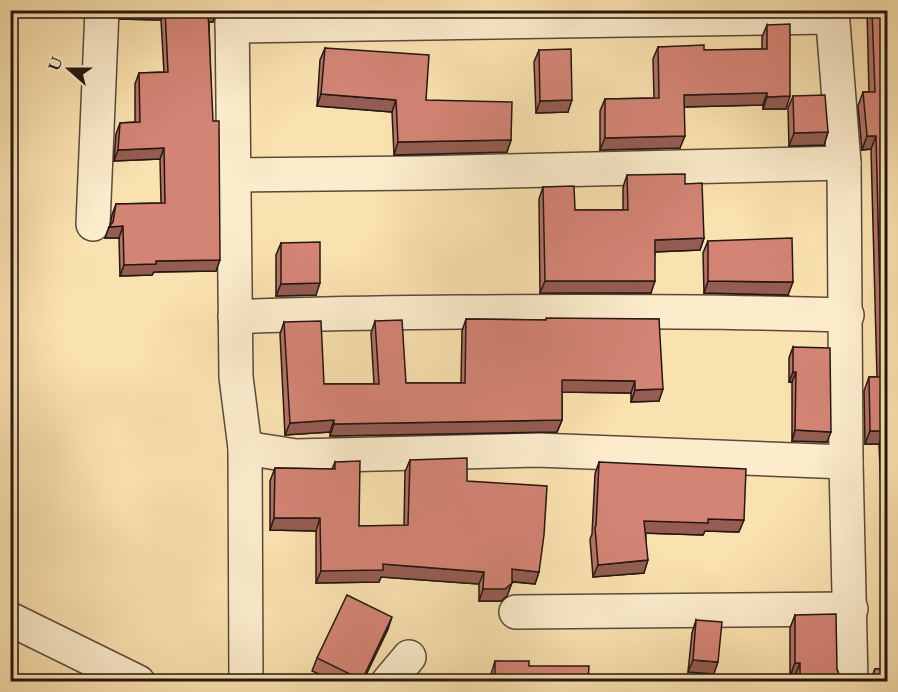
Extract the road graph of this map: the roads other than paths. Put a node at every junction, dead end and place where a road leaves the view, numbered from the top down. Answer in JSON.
{"nodes":[{"id":1,"x":102,"y":10,"type":"edge"},
{"id":2,"x":832,"y":14,"type":"edge"},
{"id":3,"x":232,"y":18,"type":"edge"},
{"id":4,"x":844,"y":163,"type":"junction"},
{"id":5,"x":234,"y":175,"type":"junction"},
{"id":6,"x":93,"y":224,"type":"dead end"},
{"id":7,"x":846,"y":315,"type":"junction"},
{"id":8,"x":235,"y":317,"type":"junction"},
{"id":9,"x":245,"y":448,"type":"junction"},
{"id":10,"x":846,"y":462,"type":"junction"},
{"id":11,"x":851,"y":609,"type":"junction"},
{"id":12,"x":516,"y":612,"type":"dead end"},
{"id":13,"x":10,"y":619,"type":"edge"},
{"id":14,"x":409,"y":657,"type":"dead end"},
{"id":15,"x":138,"y":681,"type":"edge"},
{"id":16,"x":246,"y":681,"type":"edge"},
{"id":17,"x":388,"y":681,"type":"edge"},
{"id":18,"x":851,"y":681,"type":"edge"}],
"edges":[{"from":1,"to":6,"type":"street"},
{"from":2,"to":3,"type":"street"},
{"from":2,"to":4,"type":"street"},
{"from":3,"to":5,"type":"street"},
{"from":4,"to":5,"type":"street"},
{"from":4,"to":7,"type":"street"},
{"from":5,"to":8,"type":"street"},
{"from":7,"to":8,"type":"street"},
{"from":7,"to":10,"type":"street"},
{"from":8,"to":9,"type":"street"},
{"from":9,"to":10,"type":"street"},
{"from":9,"to":16,"type":"street"},
{"from":10,"to":11,"type":"street"},
{"from":11,"to":12,"type":"street"},
{"from":11,"to":18,"type":"street"},
{"from":13,"to":15,"type":"street"},
{"from":14,"to":17,"type":"street"}]}
